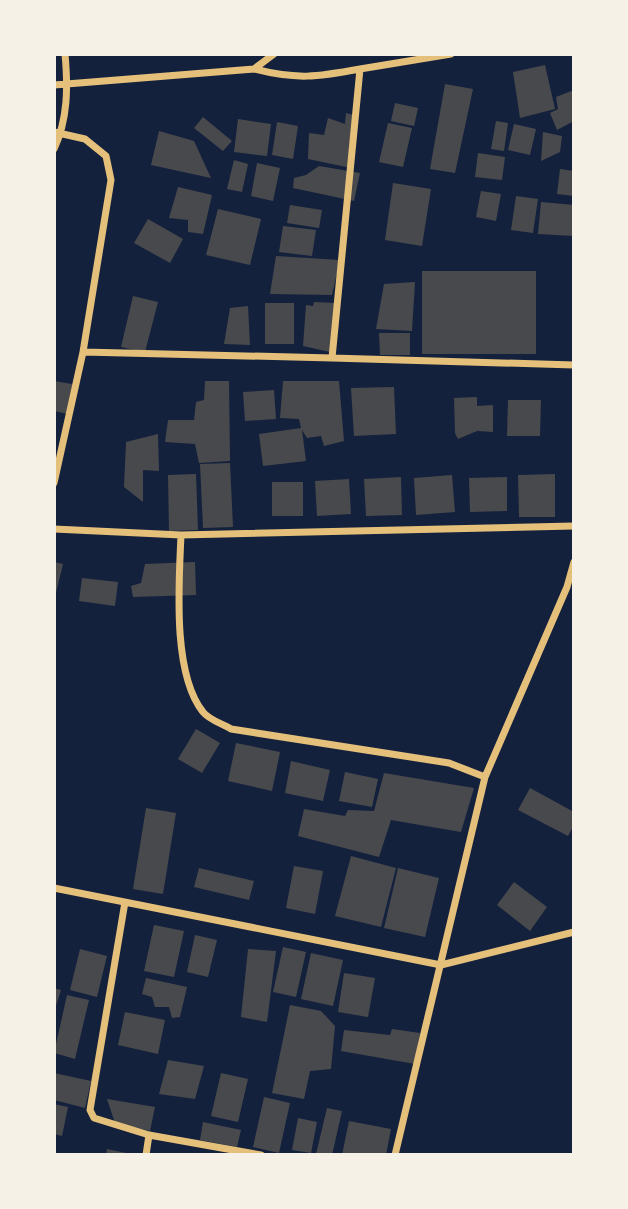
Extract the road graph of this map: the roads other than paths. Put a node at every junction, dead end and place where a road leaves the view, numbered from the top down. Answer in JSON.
{"nodes":[{"id":1,"x":65,"y":54,"type":"edge"},
{"id":2,"x":274,"y":54,"type":"edge"},
{"id":3,"x":451,"y":54,"type":"edge"},
{"id":4,"x":254,"y":69,"type":"junction"},
{"id":5,"x":360,"y":69,"type":"junction"},
{"id":6,"x":54,"y":85,"type":"edge"},
{"id":7,"x":68,"y":85,"type":"junction"},
{"id":8,"x":58,"y":132,"type":"edge"},
{"id":9,"x":54,"y":149,"type":"edge"},
{"id":10,"x":83,"y":352,"type":"junction"},
{"id":11,"x":332,"y":358,"type":"junction"},
{"id":12,"x":574,"y":365,"type":"edge"},
{"id":13,"x":54,"y":483,"type":"edge"},
{"id":14,"x":574,"y":526,"type":"edge"},
{"id":15,"x":54,"y":529,"type":"edge"},
{"id":16,"x":181,"y":535,"type":"junction"},
{"id":17,"x":574,"y":562,"type":"edge"},
{"id":18,"x":485,"y":778,"type":"junction"},
{"id":19,"x":54,"y":888,"type":"edge"},
{"id":20,"x":125,"y":902,"type":"junction"},
{"id":21,"x":574,"y":932,"type":"edge"},
{"id":22,"x":441,"y":965,"type":"junction"},
{"id":23,"x":149,"y":1135,"type":"junction"},
{"id":24,"x":146,"y":1155,"type":"edge"},
{"id":25,"x":261,"y":1155,"type":"edge"},
{"id":26,"x":395,"y":1155,"type":"edge"}],
"edges":[{"from":1,"to":7,"type":"street"},
{"from":2,"to":4,"type":"street"},
{"from":3,"to":5,"type":"street"},
{"from":4,"to":5,"type":"street"},
{"from":4,"to":7,"type":"street"},
{"from":5,"to":11,"type":"street"},
{"from":6,"to":7,"type":"street"},
{"from":7,"to":8,"type":"street"},
{"from":8,"to":9,"type":"street"},
{"from":8,"to":10,"type":"street"},
{"from":10,"to":11,"type":"street"},
{"from":10,"to":13,"type":"street"},
{"from":11,"to":12,"type":"street"},
{"from":14,"to":16,"type":"street"},
{"from":15,"to":16,"type":"street"},
{"from":16,"to":18,"type":"street"},
{"from":17,"to":18,"type":"street"},
{"from":18,"to":22,"type":"street"},
{"from":19,"to":20,"type":"street"},
{"from":20,"to":22,"type":"street"},
{"from":20,"to":23,"type":"street"},
{"from":21,"to":22,"type":"street"},
{"from":22,"to":26,"type":"street"},
{"from":23,"to":24,"type":"street"},
{"from":23,"to":25,"type":"street"}]}
